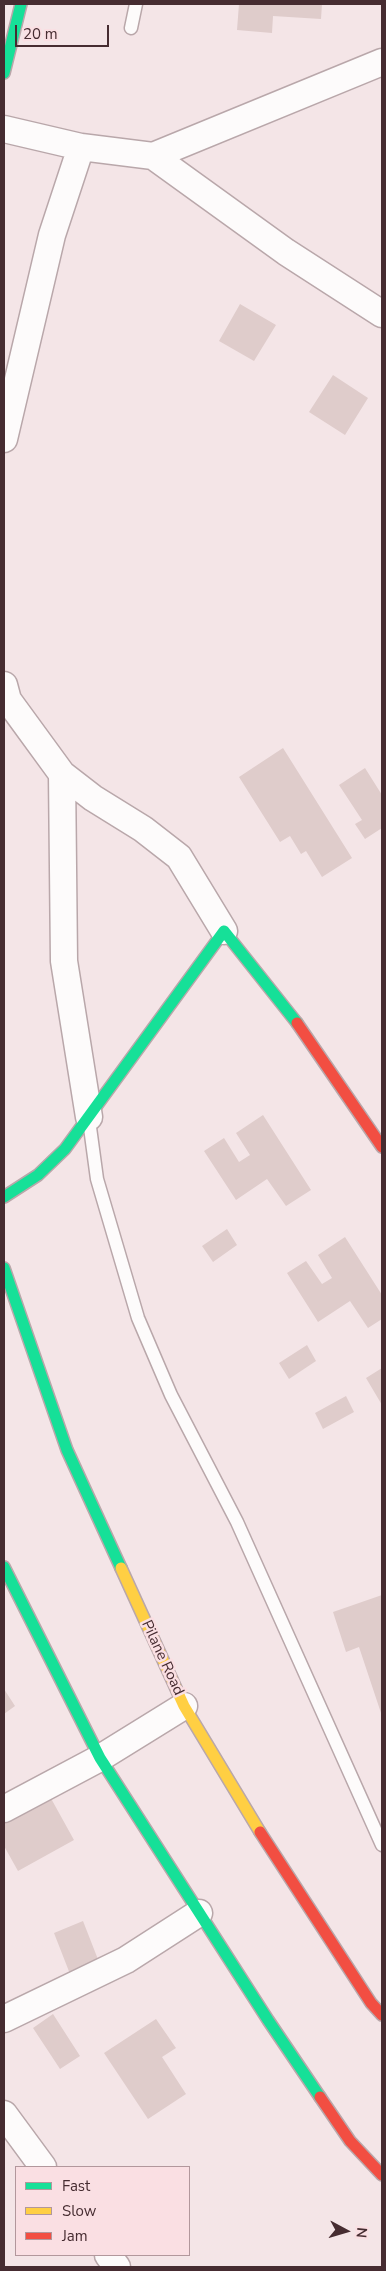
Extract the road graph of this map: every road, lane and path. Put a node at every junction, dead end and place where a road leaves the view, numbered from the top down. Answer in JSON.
{"nodes":[{"id":1,"x":20,"y":4,"type":"edge"},
{"id":2,"x":136,"y":4,"type":"edge"},
{"id":3,"x":131,"y":28,"type":"dead end"},
{"id":4,"x":382,"y":62,"type":"edge"},
{"id":5,"x":4,"y":73,"type":"edge"},
{"id":6,"x":4,"y":129,"type":"edge"},
{"id":7,"x":81,"y":148,"type":"junction"},
{"id":8,"x":153,"y":156,"type":"junction"},
{"id":9,"x":382,"y":314,"type":"edge"},
{"id":10,"x":4,"y":439,"type":"edge"},
{"id":11,"x":4,"y":685,"type":"edge"},
{"id":12,"x":62,"y":774,"type":"junction"},
{"id":13,"x":224,"y":931,"type":"junction"},
{"id":14,"x":88,"y":1117,"type":"junction"},
{"id":15,"x":382,"y":1146,"type":"edge"},
{"id":16,"x":4,"y":1197,"type":"edge"},
{"id":17,"x":4,"y":1268,"type":"edge"},
{"id":18,"x":4,"y":1567,"type":"edge"},
{"id":19,"x":184,"y":1706,"type":"junction"},
{"id":20,"x":100,"y":1758,"type":"junction"},
{"id":21,"x":4,"y":1809,"type":"edge"},
{"id":22,"x":382,"y":1846,"type":"edge"},
{"id":23,"x":199,"y":1913,"type":"junction"},
{"id":24,"x":382,"y":1994,"type":"edge"},
{"id":25,"x":371,"y":2003,"type":"junction"},
{"id":26,"x":382,"y":2015,"type":"edge"},
{"id":27,"x":4,"y":2019,"type":"edge"},
{"id":28,"x":4,"y":2114,"type":"edge"},
{"id":29,"x":42,"y":2166,"type":"edge"},
{"id":30,"x":382,"y":2175,"type":"edge"},
{"id":31,"x":109,"y":2256,"type":"edge"},
{"id":32,"x":117,"y":2267,"type":"edge"}],
"edges":[{"from":1,"to":5,"type":"street"},
{"from":2,"to":3,"type":"lane"},
{"from":4,"to":8,"type":"street"},
{"from":6,"to":7,"type":"street"},
{"from":7,"to":8,"type":"street"},
{"from":7,"to":10,"type":"street"},
{"from":8,"to":9,"type":"street"},
{"from":11,"to":12,"type":"street"},
{"from":12,"to":13,"type":"street"},
{"from":12,"to":14,"type":"street"},
{"from":13,"to":14,"type":"street"},
{"from":13,"to":15,"type":"street"},
{"from":14,"to":16,"type":"street"},
{"from":14,"to":22,"type":"lane"},
{"from":17,"to":19,"type":"street","name":"Pilane Road"},
{"from":18,"to":20,"type":"street"},
{"from":19,"to":20,"type":"street"},
{"from":19,"to":25,"type":"street","name":"Pilane Road"},
{"from":20,"to":21,"type":"street"},
{"from":20,"to":23,"type":"street"},
{"from":23,"to":27,"type":"street"},
{"from":23,"to":30,"type":"street"},
{"from":24,"to":25,"type":"lane"},
{"from":25,"to":26,"type":"street","name":"Pilane Road"},
{"from":28,"to":29,"type":"street"},
{"from":31,"to":32,"type":"street"}]}
